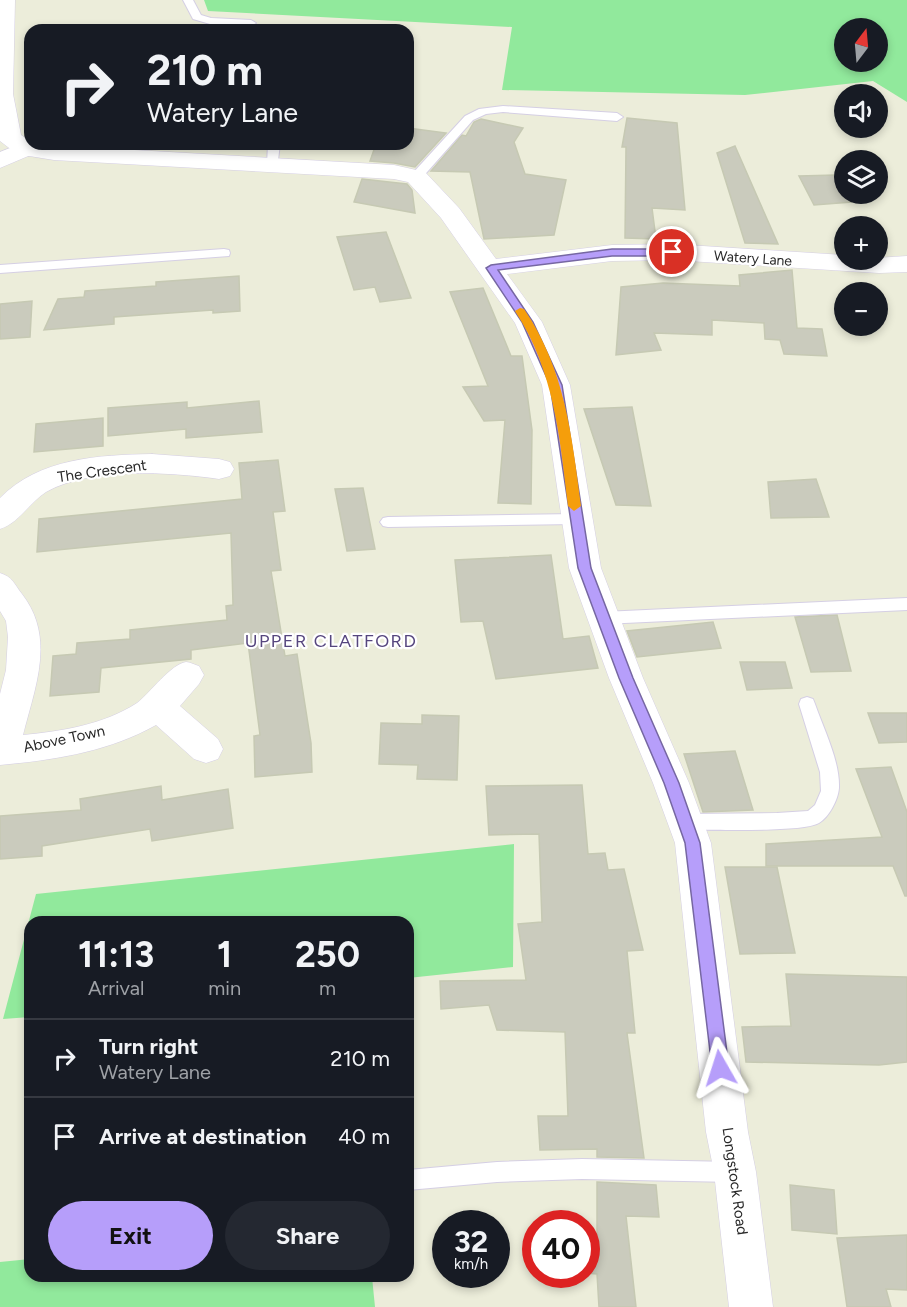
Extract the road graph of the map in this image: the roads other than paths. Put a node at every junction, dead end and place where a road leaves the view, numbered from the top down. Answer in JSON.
{"nodes":[{"id":1,"x":4,"y":0,"type":"edge"},
{"id":2,"x":188,"y":0,"type":"edge"},
{"id":3,"x":251,"y":23,"type":"dead end"},
{"id":4,"x":617,"y":117,"type":"dead end"},
{"id":5,"x":10,"y":154,"type":"edge"},
{"id":6,"x":273,"y":154,"type":"edge"},
{"id":7,"x":416,"y":177,"type":"junction"},
{"id":8,"x":224,"y":253,"type":"dead end"},
{"id":9,"x":907,"y":264,"type":"edge"},
{"id":10,"x":491,"y":268,"type":"junction"},
{"id":11,"x":0,"y":269,"type":"edge"},
{"id":12,"x":224,"y":470,"type":"dead end"},
{"id":13,"x":0,"y":518,"type":"edge"},
{"id":14,"x":576,"y":519,"type":"junction"},
{"id":15,"x":388,"y":522,"type":"dead end"},
{"id":16,"x":0,"y":585,"type":"edge"},
{"id":17,"x":907,"y":604,"type":"edge"},
{"id":18,"x":603,"y":618,"type":"junction"},
{"id":19,"x":187,"y":675,"type":"dead end"},
{"id":20,"x":807,"y":704,"type":"dead end"},
{"id":21,"x":157,"y":706,"type":"junction"},
{"id":22,"x":206,"y":749,"type":"dead end"},
{"id":23,"x":1,"y":751,"type":"edge"},
{"id":24,"x":685,"y":822,"type":"junction"},
{"id":25,"x":735,"y":1173,"type":"junction"},
{"id":26,"x":414,"y":1179,"type":"edge"},
{"id":27,"x":751,"y":1307,"type":"edge"}],
"edges":[{"from":1,"to":5,"type":"street"},
{"from":2,"to":3,"type":"lane"},
{"from":4,"to":7,"type":"lane"},
{"from":5,"to":6,"type":"street"},
{"from":6,"to":7,"type":"street"},
{"from":7,"to":10,"type":"street","name":"Longstock Road"},
{"from":8,"to":11,"type":"lane"},
{"from":9,"to":10,"type":"street","name":"Watery Lane"},
{"from":10,"to":14,"type":"street","name":"Longstock Road"},
{"from":12,"to":13,"type":"street","name":"The Crescent"},
{"from":14,"to":15,"type":"lane"},
{"from":14,"to":18,"type":"street","name":"Longstock Road"},
{"from":16,"to":23,"type":"street"},
{"from":17,"to":18,"type":"lane"},
{"from":18,"to":24,"type":"street","name":"Longstock Road"},
{"from":19,"to":21,"type":"street","name":"Above Town"},
{"from":20,"to":24,"type":"lane"},
{"from":21,"to":22,"type":"street"},
{"from":21,"to":23,"type":"street","name":"Above Town"},
{"from":24,"to":25,"type":"street","name":"Longstock Road"},
{"from":25,"to":26,"type":"lane"},
{"from":25,"to":27,"type":"street","name":"Longstock Road"}]}
